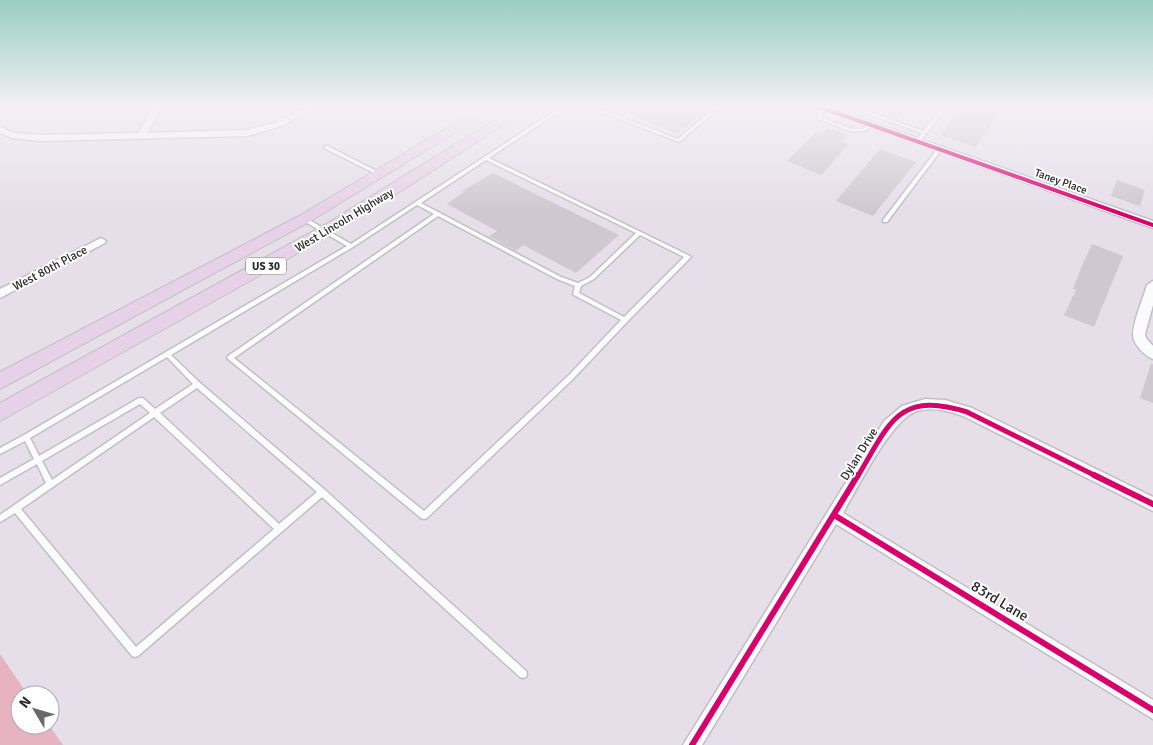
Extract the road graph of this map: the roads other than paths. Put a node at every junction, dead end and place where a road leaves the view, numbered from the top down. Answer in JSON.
{"nodes":[{"id":1,"x":433,"y":142,"type":"edge"},
{"id":2,"x":469,"y":142,"type":"edge"},
{"id":3,"x":513,"y":142,"type":"edge"},
{"id":4,"x":920,"y":142,"type":"edge"},
{"id":5,"x":326,"y":147,"type":"dead end"},
{"id":6,"x":940,"y":149,"type":"junction"},
{"id":7,"x":487,"y":159,"type":"junction"},
{"id":8,"x":380,"y":174,"type":"junction"},
{"id":9,"x":417,"y":204,"type":"junction"},
{"id":10,"x":438,"y":214,"type":"junction"},
{"id":11,"x":304,"y":219,"type":"junction"},
{"id":12,"x":885,"y":221,"type":"dead end"},
{"id":13,"x":1153,"y":225,"type":"edge"},
{"id":14,"x":327,"y":231,"type":"junction"},
{"id":15,"x":639,"y":233,"type":"junction"},
{"id":16,"x":101,"y":241,"type":"dead end"},
{"id":17,"x":351,"y":246,"type":"junction"},
{"id":18,"x":578,"y":285,"type":"junction"},
{"id":19,"x":1153,"y":286,"type":"edge"},
{"id":20,"x":0,"y":294,"type":"edge"},
{"id":21,"x":624,"y":320,"type":"junction"},
{"id":22,"x":1153,"y":354,"type":"edge"},
{"id":23,"x":168,"y":355,"type":"junction"},
{"id":24,"x":0,"y":381,"type":"edge"},
{"id":25,"x":197,"y":384,"type":"junction"},
{"id":26,"x":0,"y":413,"type":"edge"},
{"id":27,"x":155,"y":413,"type":"junction"},
{"id":28,"x":26,"y":437,"type":"junction"},
{"id":29,"x":0,"y":451,"type":"edge"},
{"id":30,"x":36,"y":461,"type":"junction"},
{"id":31,"x":0,"y":482,"type":"edge"},
{"id":32,"x":52,"y":485,"type":"junction"},
{"id":33,"x":322,"y":492,"type":"junction"},
{"id":34,"x":1153,"y":504,"type":"edge"},
{"id":35,"x":16,"y":509,"type":"junction"},
{"id":36,"x":834,"y":515,"type":"junction"},
{"id":37,"x":0,"y":520,"type":"edge"},
{"id":38,"x":279,"y":529,"type":"junction"},
{"id":39,"x":523,"y":674,"type":"dead end"},
{"id":40,"x":1153,"y":710,"type":"edge"},
{"id":41,"x":692,"y":745,"type":"edge"}],
"edges":[{"from":1,"to":8,"type":"main road","name":"West Lincoln Highway","number":"US 30"},
{"from":2,"to":14,"type":"main road","name":"West Lincoln Highway","number":"US 30"},
{"from":3,"to":7,"type":"lane"},
{"from":4,"to":6,"type":"street","name":"Taney Place"},
{"from":5,"to":8,"type":"lane"},
{"from":6,"to":12,"type":"lane"},
{"from":6,"to":13,"type":"street","name":"Taney Place"},
{"from":7,"to":9,"type":"lane"},
{"from":7,"to":15,"type":"lane"},
{"from":8,"to":11,"type":"main road","name":"West Lincoln Highway","number":"US 30"},
{"from":9,"to":10,"type":"lane"},
{"from":9,"to":17,"type":"lane"},
{"from":10,"to":18,"type":"lane"},
{"from":10,"to":21,"type":"lane"},
{"from":11,"to":14,"type":"lane"},
{"from":11,"to":24,"type":"main road","name":"West Lincoln Highway","number":"US 30"},
{"from":14,"to":17,"type":"lane"},
{"from":14,"to":26,"type":"main road","name":"West Lincoln Highway","number":"US 30"},
{"from":15,"to":18,"type":"lane"},
{"from":15,"to":21,"type":"lane"},
{"from":16,"to":20,"type":"street","name":"West 80th Place"},
{"from":17,"to":23,"type":"lane"},
{"from":18,"to":21,"type":"lane"},
{"from":19,"to":22,"type":"street"},
{"from":23,"to":25,"type":"lane"},
{"from":23,"to":28,"type":"lane"},
{"from":25,"to":27,"type":"lane"},
{"from":25,"to":33,"type":"lane"},
{"from":27,"to":30,"type":"lane"},
{"from":27,"to":32,"type":"lane"},
{"from":27,"to":38,"type":"lane"},
{"from":28,"to":29,"type":"lane"},
{"from":28,"to":30,"type":"lane"},
{"from":30,"to":31,"type":"lane"},
{"from":30,"to":32,"type":"lane"},
{"from":32,"to":35,"type":"lane"},
{"from":33,"to":38,"type":"lane"},
{"from":33,"to":39,"type":"lane"},
{"from":34,"to":36,"type":"street","name":"Dylan Drive"},
{"from":35,"to":37,"type":"lane"},
{"from":35,"to":38,"type":"lane"},
{"from":36,"to":40,"type":"street","name":"83rd Lane"},
{"from":36,"to":41,"type":"street","name":"Dylan Drive"}]}
